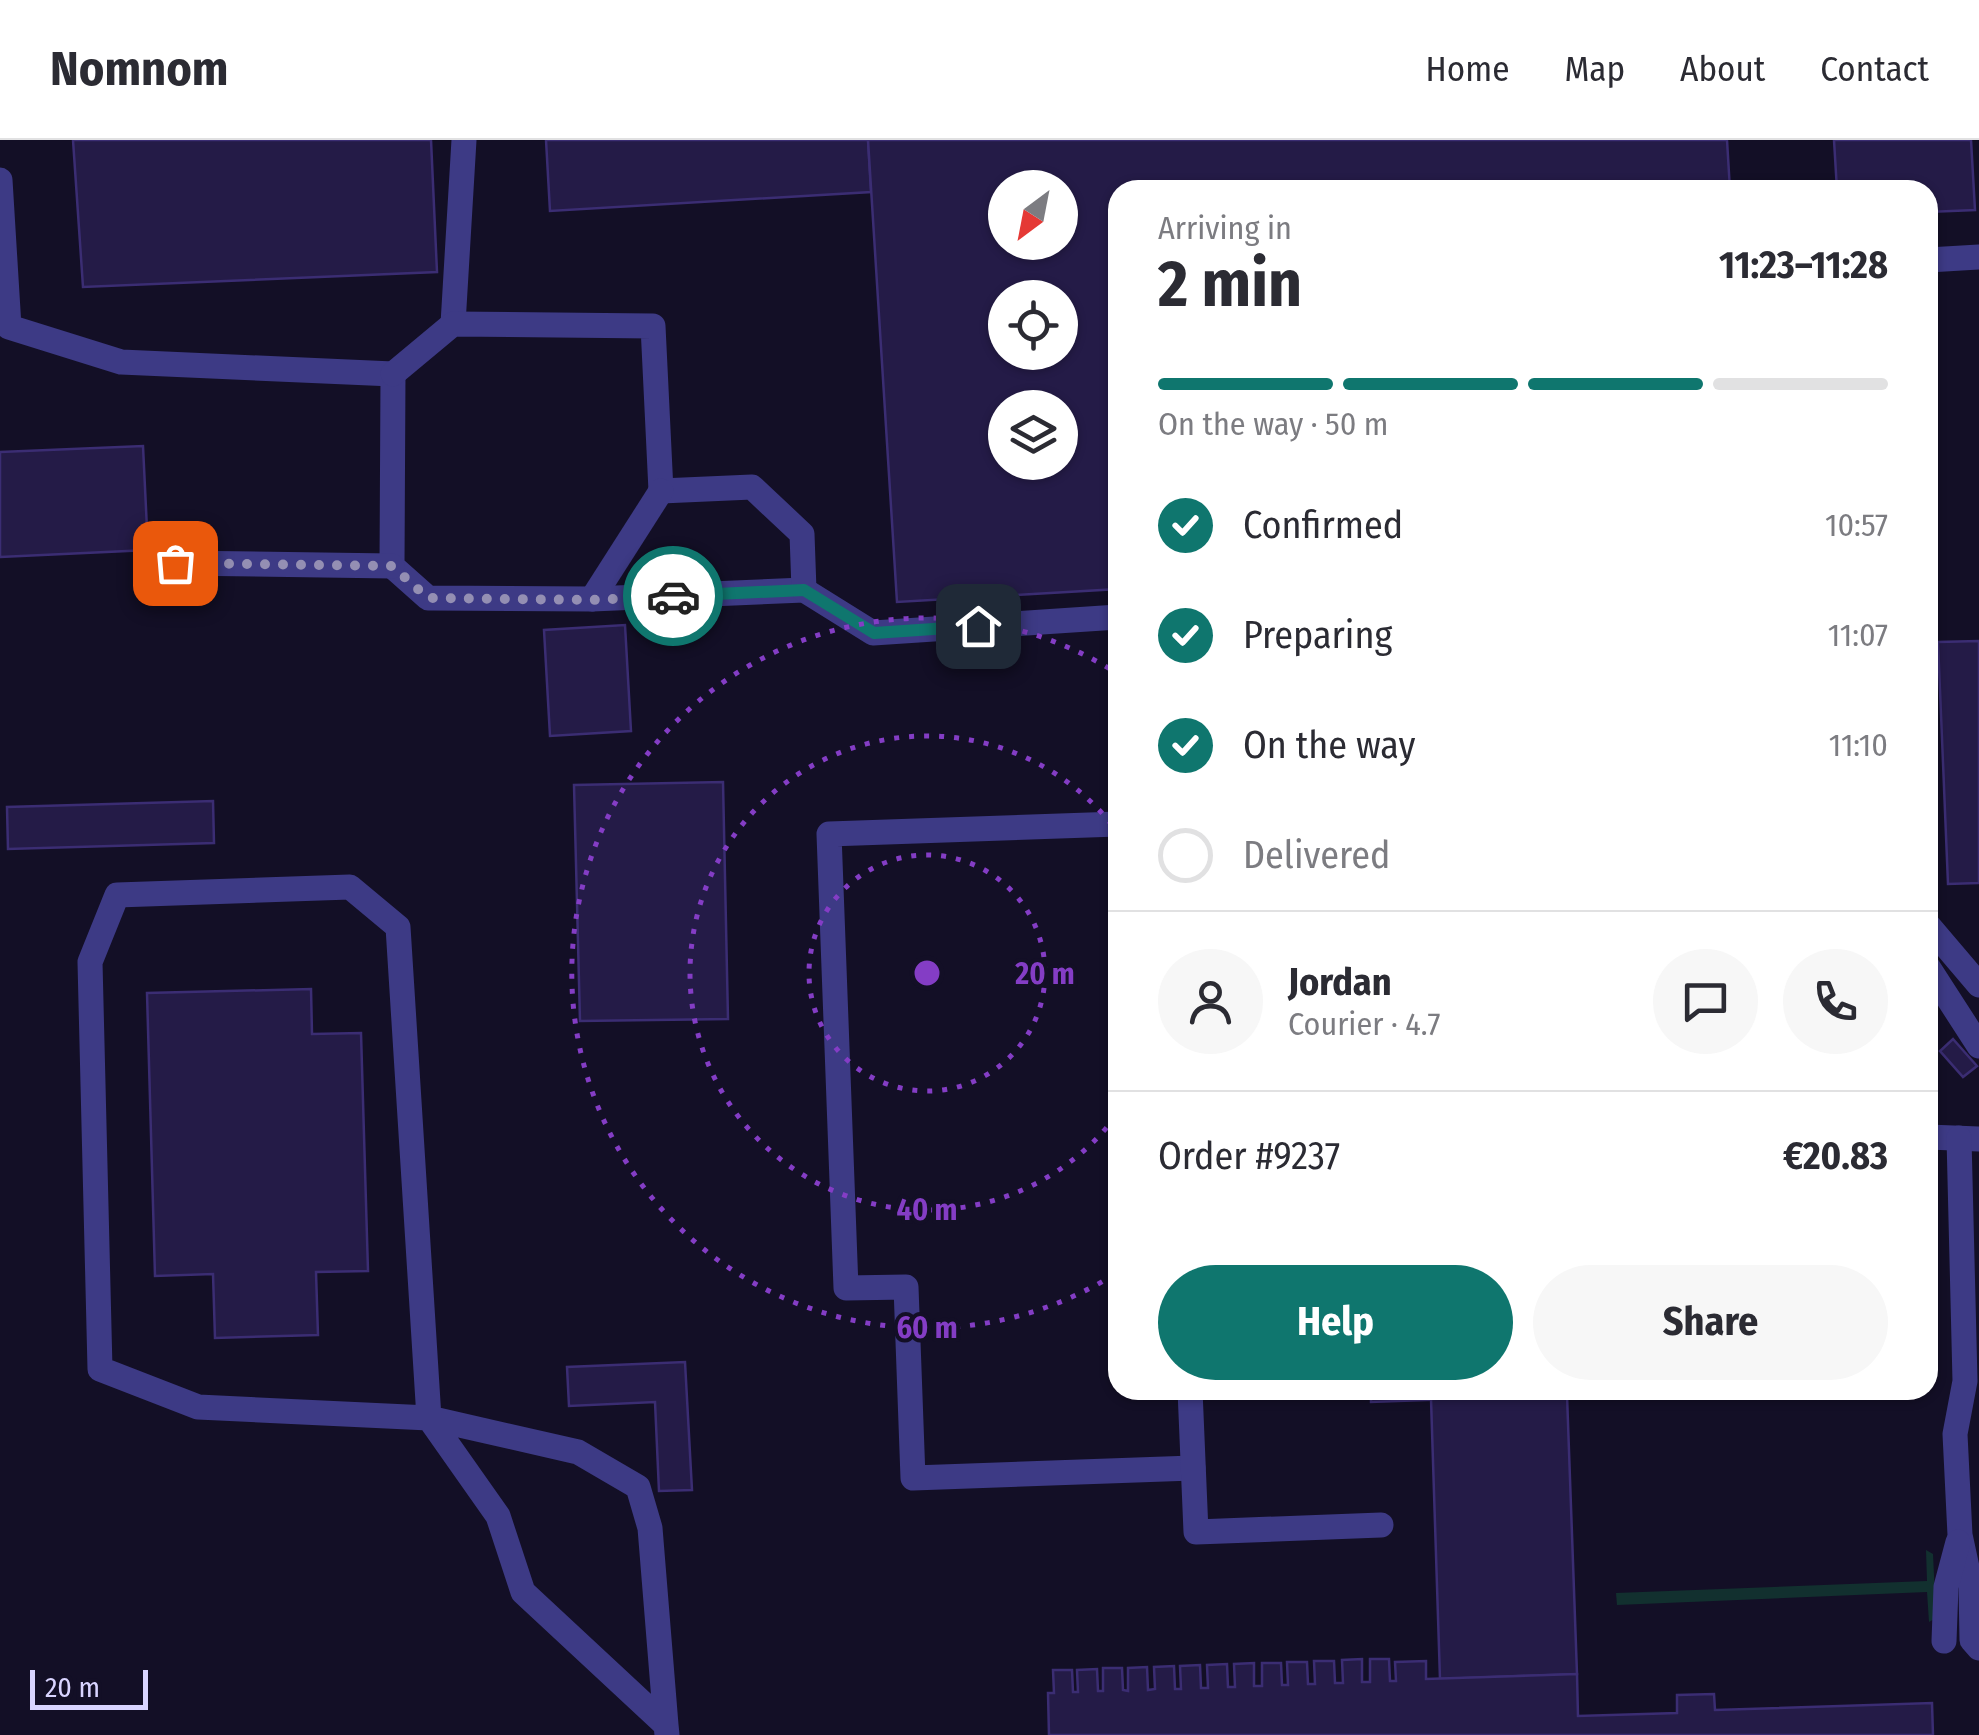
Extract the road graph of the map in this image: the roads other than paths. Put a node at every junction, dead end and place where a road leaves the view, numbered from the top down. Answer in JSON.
{"nodes":[{"id":1,"x":464,"y":140,"type":"edge"},
{"id":2,"x":0,"y":180,"type":"edge"},
{"id":3,"x":1979,"y":258,"type":"edge"},
{"id":4,"x":1938,"y":260,"type":"edge"},
{"id":5,"x":454,"y":324,"type":"junction"},
{"id":6,"x":393,"y":374,"type":"junction"},
{"id":7,"x":660,"y":491,"type":"junction"},
{"id":8,"x":175,"y":563,"type":"dead end"},
{"id":9,"x":392,"y":566,"type":"junction"},
{"id":10,"x":804,"y":590,"type":"junction"},
{"id":11,"x":592,"y":600,"type":"junction"},
{"id":12,"x":1108,"y":619,"type":"edge"},
{"id":13,"x":1108,"y":824,"type":"edge"},
{"id":14,"x":1938,"y":937,"type":"edge"},
{"id":15,"x":1938,"y":982,"type":"edge"},
{"id":16,"x":1979,"y":985,"type":"edge"},
{"id":17,"x":1979,"y":1046,"type":"edge"},
{"id":18,"x":1938,"y":1137,"type":"edge"},
{"id":19,"x":1969,"y":1139,"type":"edge"},
{"id":20,"x":1190,"y":1400,"type":"edge"},
{"id":21,"x":429,"y":1418,"type":"junction"},
{"id":22,"x":1193,"y":1468,"type":"junction"},
{"id":23,"x":1381,"y":1525,"type":"dead end"},
{"id":24,"x":1960,"y":1534,"type":"junction"},
{"id":25,"x":1944,"y":1641,"type":"dead end"},
{"id":26,"x":1979,"y":1648,"type":"edge"},
{"id":27,"x":666,"y":1730,"type":"edge"}],
"edges":[{"from":1,"to":5,"type":"lane"},
{"from":2,"to":6,"type":"lane"},
{"from":3,"to":4,"type":"lane"},
{"from":5,"to":6,"type":"lane"},
{"from":5,"to":7,"type":"lane"},
{"from":6,"to":9,"type":"lane"},
{"from":7,"to":10,"type":"lane"},
{"from":7,"to":11,"type":"lane"},
{"from":8,"to":9,"type":"lane"},
{"from":9,"to":11,"type":"lane"},
{"from":10,"to":11,"type":"lane"},
{"from":10,"to":12,"type":"lane"},
{"from":13,"to":22,"type":"lane"},
{"from":14,"to":16,"type":"lane"},
{"from":15,"to":17,"type":"lane"},
{"from":18,"to":19,"type":"lane"},
{"from":19,"to":24,"type":"lane"},
{"from":20,"to":22,"type":"lane"},
{"from":21,"to":21,"type":"lane"},
{"from":21,"to":27,"type":"lane"},
{"from":21,"to":27,"type":"lane"},
{"from":22,"to":23,"type":"lane"},
{"from":24,"to":25,"type":"lane"},
{"from":24,"to":26,"type":"lane"}]}
